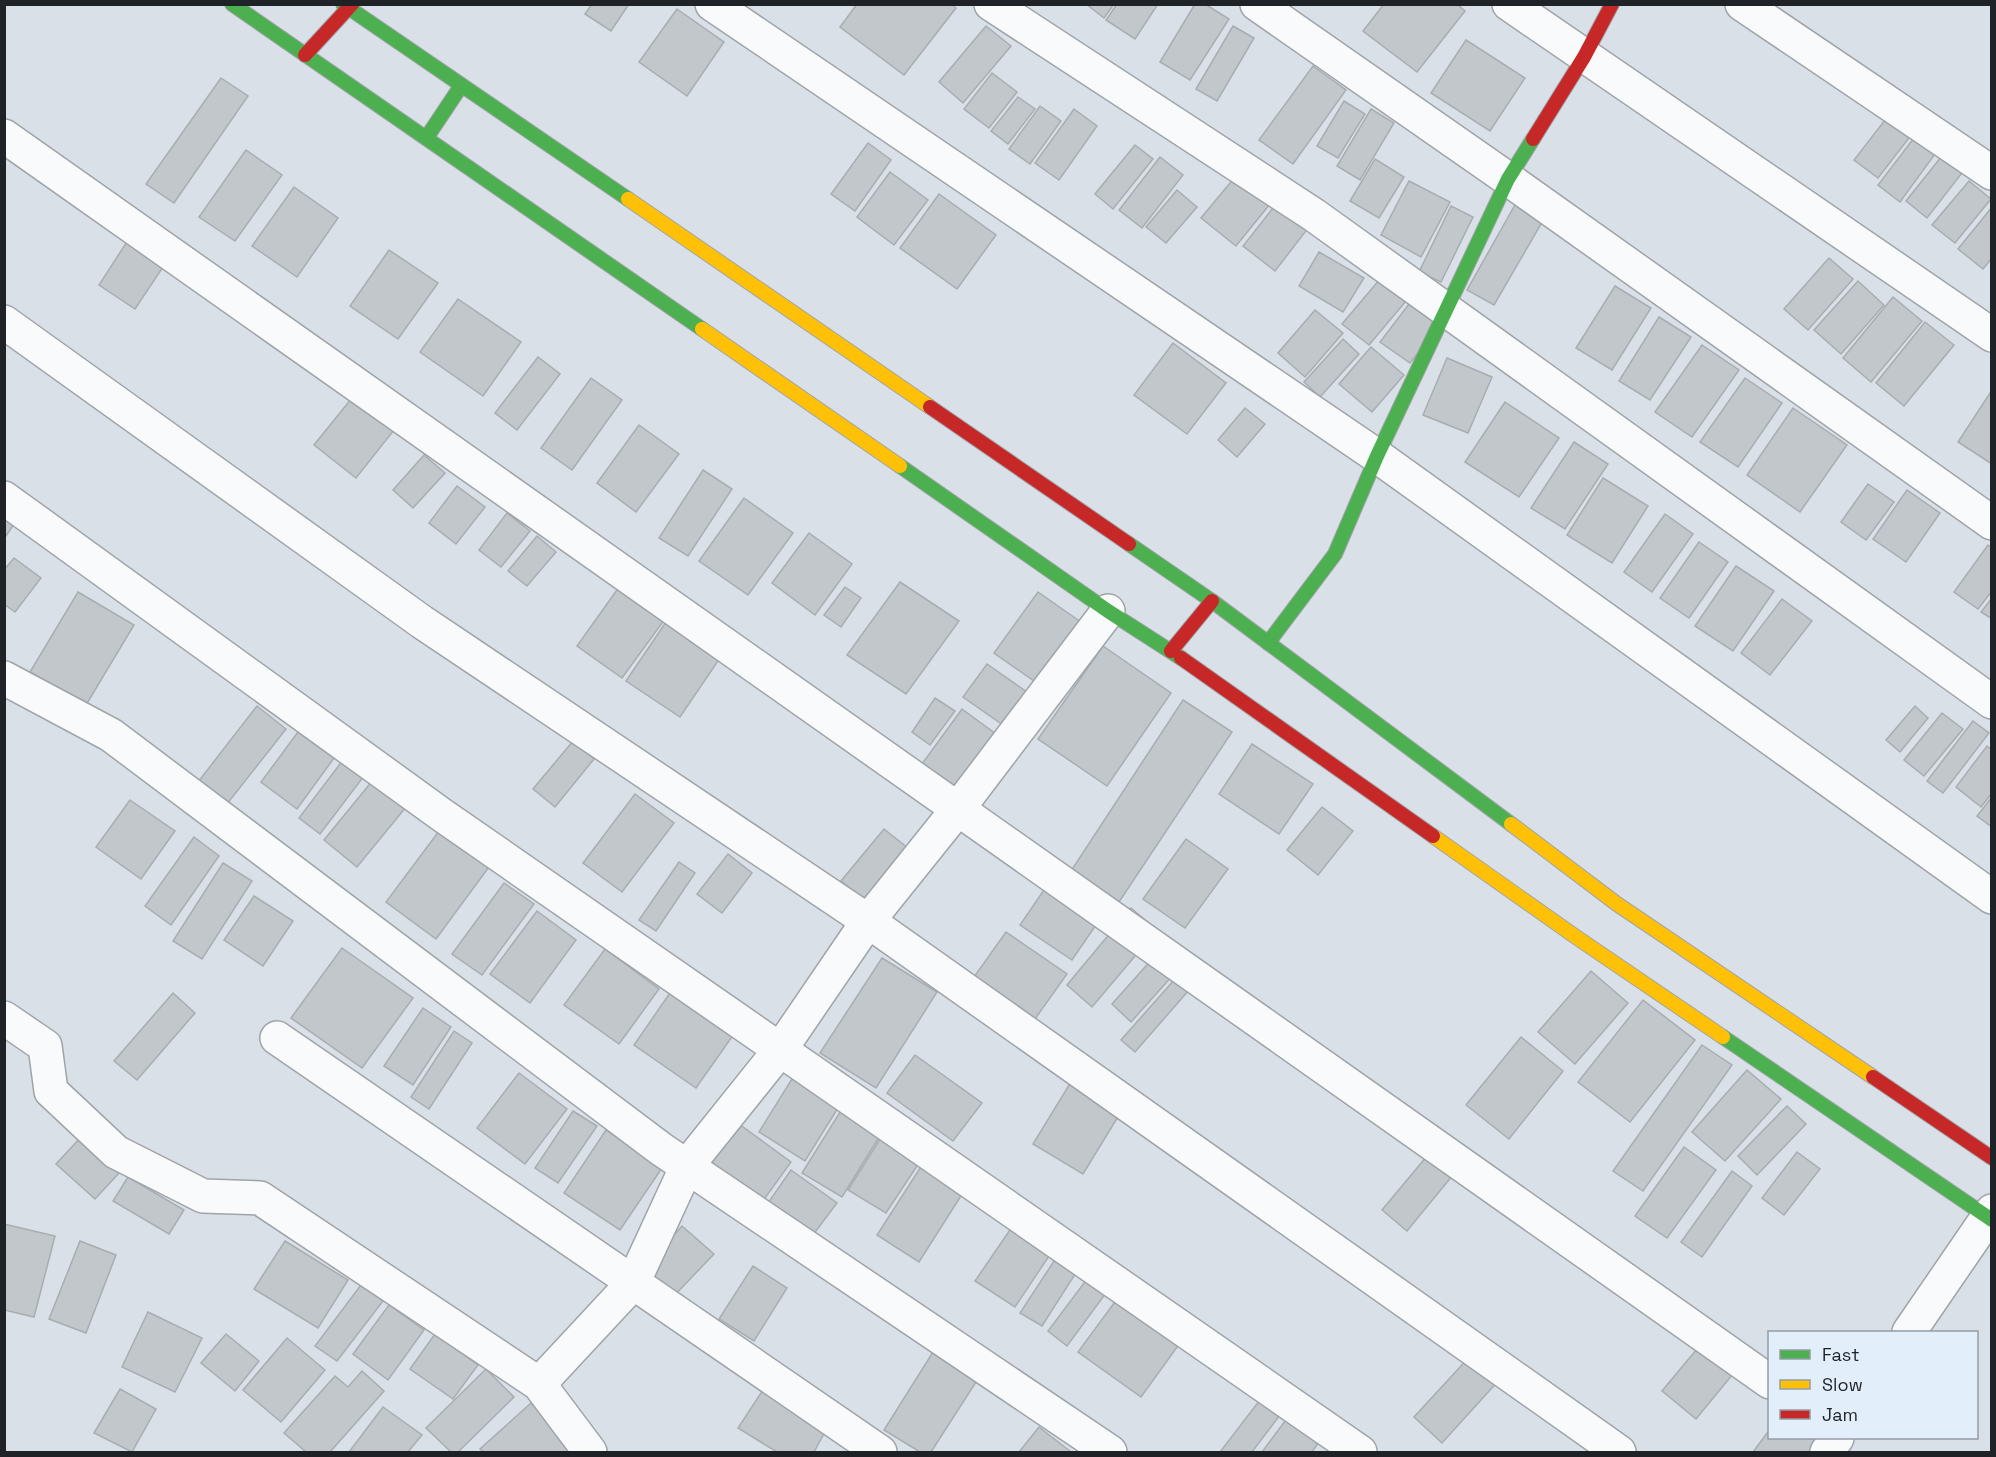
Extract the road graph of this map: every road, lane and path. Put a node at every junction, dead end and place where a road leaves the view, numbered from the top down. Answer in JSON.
{"nodes":[{"id":1,"x":232,"y":4,"type":"edge"},
{"id":2,"x":712,"y":4,"type":"edge"},
{"id":3,"x":991,"y":4,"type":"edge"},
{"id":4,"x":1257,"y":4,"type":"edge"},
{"id":5,"x":1509,"y":4,"type":"edge"},
{"id":6,"x":1612,"y":4,"type":"edge"},
{"id":7,"x":1742,"y":4,"type":"edge"},
{"id":8,"x":348,"y":6,"type":"edge"},
{"id":9,"x":305,"y":56,"type":"junction"},
{"id":10,"x":1584,"y":57,"type":"junction"},
{"id":11,"x":461,"y":86,"type":"junction"},
{"id":12,"x":4,"y":136,"type":"edge"},
{"id":13,"x":427,"y":137,"type":"junction"},
{"id":14,"x":1992,"y":173,"type":"edge"},
{"id":15,"x":1508,"y":179,"type":"junction"},
{"id":16,"x":1446,"y":312,"type":"junction"},
{"id":17,"x":4,"y":322,"type":"edge"},
{"id":18,"x":1992,"y":335,"type":"edge"},
{"id":19,"x":1377,"y":456,"type":"junction"},
{"id":20,"x":4,"y":498,"type":"edge"},
{"id":21,"x":1992,"y":523,"type":"edge"},
{"id":22,"x":1212,"y":601,"type":"junction"},
{"id":23,"x":1108,"y":611,"type":"junction"},
{"id":24,"x":1268,"y":643,"type":"junction"},
{"id":25,"x":1171,"y":651,"type":"junction"},
{"id":26,"x":4,"y":678,"type":"edge"},
{"id":27,"x":1992,"y":702,"type":"edge"},
{"id":28,"x":957,"y":810,"type":"junction"},
{"id":29,"x":1992,"y":897,"type":"edge"},
{"id":30,"x":868,"y":921,"type":"junction"},
{"id":31,"x":4,"y":1018,"type":"edge"},
{"id":32,"x":277,"y":1038,"type":"dead end"},
{"id":33,"x":780,"y":1050,"type":"junction"},
{"id":34,"x":1992,"y":1158,"type":"edge"},
{"id":35,"x":687,"y":1167,"type":"junction"},
{"id":36,"x":1990,"y":1216,"type":"edge"},
{"id":37,"x":633,"y":1282,"type":"junction"},
{"id":38,"x":1910,"y":1331,"type":"edge"},
{"id":39,"x":1768,"y":1381,"type":"edge"},
{"id":40,"x":539,"y":1383,"type":"junction"},
{"id":41,"x":1837,"y":1439,"type":"edge"},
{"id":42,"x":590,"y":1452,"type":"edge"},
{"id":43,"x":880,"y":1452,"type":"edge"},
{"id":44,"x":1110,"y":1452,"type":"edge"},
{"id":45,"x":1360,"y":1452,"type":"edge"},
{"id":46,"x":1619,"y":1452,"type":"edge"},
{"id":47,"x":1827,"y":1452,"type":"edge"}],
"edges":[{"from":1,"to":9,"type":"main road"},
{"from":2,"to":19,"type":"street"},
{"from":3,"to":16,"type":"street"},
{"from":4,"to":15,"type":"street"},
{"from":5,"to":10,"type":"street"},
{"from":6,"to":10,"type":"main road"},
{"from":7,"to":14,"type":"street"},
{"from":8,"to":9,"type":"main road"},
{"from":8,"to":11,"type":"main road"},
{"from":9,"to":13,"type":"main road"},
{"from":10,"to":15,"type":"main road"},
{"from":10,"to":18,"type":"street"},
{"from":11,"to":13,"type":"main road"},
{"from":11,"to":22,"type":"main road"},
{"from":12,"to":28,"type":"street"},
{"from":13,"to":23,"type":"main road"},
{"from":15,"to":16,"type":"main road"},
{"from":15,"to":21,"type":"street"},
{"from":16,"to":19,"type":"main road"},
{"from":16,"to":27,"type":"street"},
{"from":17,"to":30,"type":"street"},
{"from":19,"to":24,"type":"main road"},
{"from":19,"to":29,"type":"street"},
{"from":20,"to":33,"type":"street"},
{"from":22,"to":24,"type":"main road"},
{"from":22,"to":25,"type":"main road"},
{"from":23,"to":25,"type":"main road"},
{"from":23,"to":28,"type":"street"},
{"from":24,"to":34,"type":"main road"},
{"from":25,"to":36,"type":"main road"},
{"from":26,"to":35,"type":"street"},
{"from":28,"to":30,"type":"street"},
{"from":28,"to":39,"type":"street"},
{"from":30,"to":33,"type":"street"},
{"from":30,"to":46,"type":"street"},
{"from":31,"to":40,"type":"street"},
{"from":32,"to":37,"type":"street"},
{"from":33,"to":35,"type":"street"},
{"from":33,"to":45,"type":"street"},
{"from":35,"to":37,"type":"street"},
{"from":35,"to":44,"type":"street"},
{"from":36,"to":38,"type":"street"},
{"from":37,"to":40,"type":"street"},
{"from":37,"to":43,"type":"street"},
{"from":40,"to":42,"type":"street"},
{"from":41,"to":47,"type":"street"}]}
